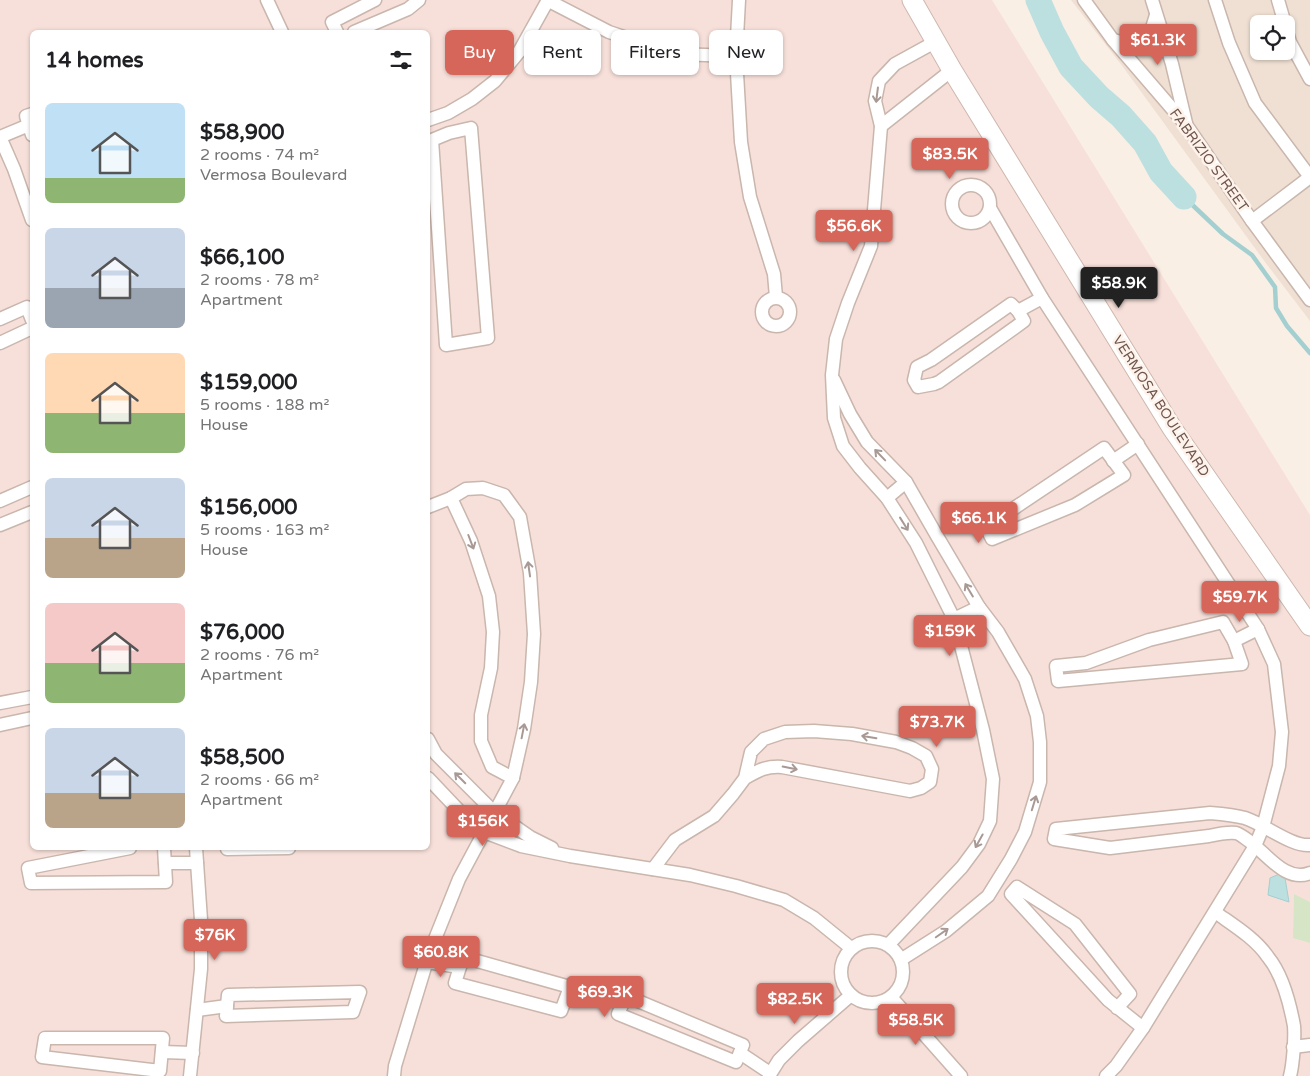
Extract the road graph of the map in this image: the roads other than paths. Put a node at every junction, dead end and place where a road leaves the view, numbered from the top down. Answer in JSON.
{"nodes":[{"id":1,"x":267,"y":0,"type":"edge"},
{"id":2,"x":375,"y":0,"type":"edge"},
{"id":3,"x":419,"y":0,"type":"edge"},
{"id":4,"x":548,"y":0,"type":"edge"},
{"id":5,"x":739,"y":0,"type":"edge"},
{"id":6,"x":912,"y":0,"type":"edge"},
{"id":7,"x":1084,"y":0,"type":"edge"},
{"id":8,"x":1152,"y":0,"type":"edge"},
{"id":9,"x":1215,"y":0,"type":"edge"},
{"id":10,"x":1278,"y":0,"type":"edge"},
{"id":11,"x":1156,"y":15,"type":"junction"},
{"id":12,"x":1282,"y":15,"type":"edge"},
{"id":13,"x":281,"y":30,"type":"edge"},
{"id":14,"x":336,"y":30,"type":"edge"},
{"id":15,"x":359,"y":30,"type":"edge"},
{"id":16,"x":737,"y":30,"type":"edge"},
{"id":17,"x":1113,"y":40,"type":"junction"},
{"id":18,"x":935,"y":42,"type":"junction"},
{"id":19,"x":1295,"y":51,"type":"edge"},
{"id":20,"x":709,"y":55,"type":"edge"},
{"id":21,"x":952,"y":70,"type":"junction"},
{"id":22,"x":737,"y":75,"type":"edge"},
{"id":23,"x":1310,"y":79,"type":"edge"},
{"id":24,"x":448,"y":113,"type":"junction"},
{"id":25,"x":430,"y":119,"type":"edge"},
{"id":26,"x":30,"y":126,"type":"edge"},
{"id":27,"x":881,"y":126,"type":"junction"},
{"id":28,"x":1187,"y":126,"type":"junction"},
{"id":29,"x":448,"y":133,"type":"junction"},
{"id":30,"x":1,"y":141,"type":"edge"},
{"id":31,"x":1310,"y":177,"type":"edge"},
{"id":32,"x":990,"y":208,"type":"dead end"},
{"id":33,"x":30,"y":214,"type":"edge"},
{"id":34,"x":1252,"y":221,"type":"junction"},
{"id":35,"x":776,"y":297,"type":"dead end"},
{"id":36,"x":1042,"y":298,"type":"junction"},
{"id":37,"x":1310,"y":300,"type":"edge"},
{"id":38,"x":1018,"y":312,"type":"junction"},
{"id":39,"x":30,"y":315,"type":"edge"},
{"id":40,"x":0,"y":319,"type":"edge"},
{"id":41,"x":30,"y":321,"type":"edge"},
{"id":42,"x":0,"y":343,"type":"edge"},
{"id":43,"x":832,"y":376,"type":"junction"},
{"id":44,"x":1138,"y":444,"type":"junction"},
{"id":45,"x":1113,"y":461,"type":"junction"},
{"id":46,"x":906,"y":482,"type":"junction"},
{"id":47,"x":30,"y":488,"type":"edge"},
{"id":48,"x":451,"y":498,"type":"junction"},
{"id":49,"x":887,"y":498,"type":"junction"},
{"id":50,"x":0,"y":501,"type":"edge"},
{"id":51,"x":430,"y":506,"type":"edge"},
{"id":52,"x":30,"y":513,"type":"edge"},
{"id":53,"x":0,"y":525,"type":"edge"},
{"id":54,"x":979,"y":606,"type":"junction"},
{"id":55,"x":954,"y":619,"type":"junction"},
{"id":56,"x":1310,"y":626,"type":"edge"},
{"id":57,"x":1258,"y":628,"type":"junction"},
{"id":58,"x":1234,"y":641,"type":"junction"},
{"id":59,"x":30,"y":697,"type":"edge"},
{"id":60,"x":0,"y":703,"type":"edge"},
{"id":61,"x":30,"y":718,"type":"edge"},
{"id":62,"x":0,"y":725,"type":"edge"},
{"id":63,"x":430,"y":743,"type":"edge"},
{"id":64,"x":513,"y":778,"type":"junction"},
{"id":65,"x":745,"y":778,"type":"junction"},
{"id":66,"x":430,"y":780,"type":"edge"},
{"id":67,"x":494,"y":812,"type":"junction"},
{"id":68,"x":1247,"y":819,"type":"junction"},
{"id":69,"x":1264,"y":827,"type":"junction"},
{"id":70,"x":484,"y":832,"type":"junction"},
{"id":71,"x":1238,"y":833,"type":"junction"},
{"id":72,"x":1255,"y":846,"type":"junction"},
{"id":73,"x":1310,"y":846,"type":"edge"},
{"id":74,"x":120,"y":850,"type":"edge"},
{"id":75,"x":164,"y":850,"type":"edge"},
{"id":76,"x":198,"y":850,"type":"edge"},
{"id":77,"x":570,"y":856,"type":"junction"},
{"id":78,"x":165,"y":863,"type":"junction"},
{"id":79,"x":197,"y":863,"type":"junction"},
{"id":80,"x":653,"y":870,"type":"junction"},
{"id":81,"x":1310,"y":873,"type":"edge"},
{"id":82,"x":1215,"y":912,"type":"junction"},
{"id":83,"x":889,"y":944,"type":"junction"},
{"id":84,"x":851,"y":948,"type":"junction"},
{"id":85,"x":902,"y":959,"type":"junction"},
{"id":86,"x":426,"y":962,"type":"junction"},
{"id":87,"x":460,"y":967,"type":"junction"},
{"id":88,"x":851,"y":995,"type":"junction"},
{"id":89,"x":891,"y":997,"type":"junction"},
{"id":90,"x":227,"y":1006,"type":"junction"},
{"id":91,"x":1117,"y":1008,"type":"junction"},
{"id":92,"x":197,"y":1010,"type":"junction"},
{"id":93,"x":1143,"y":1028,"type":"junction"},
{"id":94,"x":1310,"y":1044,"type":"edge"},
{"id":95,"x":1293,"y":1047,"type":"junction"},
{"id":96,"x":162,"y":1052,"type":"junction"},
{"id":97,"x":193,"y":1053,"type":"junction"},
{"id":98,"x":740,"y":1053,"type":"junction"},
{"id":99,"x":769,"y":1074,"type":"edge"},
{"id":100,"x":190,"y":1076,"type":"edge"},
{"id":101,"x":394,"y":1076,"type":"edge"},
{"id":102,"x":961,"y":1076,"type":"edge"},
{"id":103,"x":1106,"y":1076,"type":"edge"},
{"id":104,"x":1291,"y":1076,"type":"edge"}],
"edges":[{"from":1,"to":13,"type":"street"},
{"from":2,"to":14,"type":"street"},
{"from":3,"to":15,"type":"street"},
{"from":4,"to":20,"type":"street"},
{"from":4,"to":24,"type":"street"},
{"from":5,"to":16,"type":"street"},
{"from":6,"to":18,"type":"main road","name":"VERMOSA BOULEVARD"},
{"from":7,"to":17,"type":"street","name":"FABRIZIO STREET"},
{"from":8,"to":11,"type":"street"},
{"from":9,"to":31,"type":"street"},
{"from":10,"to":12,"type":"street"},
{"from":11,"to":17,"type":"street"},
{"from":11,"to":28,"type":"street"},
{"from":17,"to":28,"type":"street","name":"FABRIZIO STREET"},
{"from":18,"to":21,"type":"main road","name":"VERMOSA BOULEVARD"},
{"from":18,"to":27,"type":"street","one_way":true},
{"from":19,"to":23,"type":"street"},
{"from":21,"to":27,"type":"street"},
{"from":21,"to":56,"type":"main road","name":"VERMOSA BOULEVARD"},
{"from":22,"to":35,"type":"street"},
{"from":24,"to":25,"type":"street"},
{"from":24,"to":29,"type":"street"},
{"from":26,"to":30,"type":"street"},
{"from":27,"to":43,"type":"street"},
{"from":28,"to":34,"type":"street","name":"FABRIZIO STREET"},
{"from":29,"to":29,"type":"street"},
{"from":30,"to":33,"type":"street"},
{"from":31,"to":34,"type":"street"},
{"from":32,"to":36,"type":"street"},
{"from":34,"to":37,"type":"street","name":"FABRIZIO STREET"},
{"from":36,"to":38,"type":"street"},
{"from":36,"to":44,"type":"street"},
{"from":38,"to":38,"type":"street"},
{"from":39,"to":40,"type":"street"},
{"from":41,"to":42,"type":"street"},
{"from":46,"to":43,"type":"street","one_way":true},
{"from":43,"to":49,"type":"street"},
{"from":44,"to":45,"type":"street"},
{"from":44,"to":57,"type":"street"},
{"from":45,"to":45,"type":"street"},
{"from":46,"to":49,"type":"street"},
{"from":54,"to":46,"type":"street","one_way":true},
{"from":47,"to":50,"type":"street"},
{"from":48,"to":51,"type":"street"},
{"from":48,"to":64,"type":"street","one_way":true},
{"from":64,"to":48,"type":"street","one_way":true},
{"from":49,"to":55,"type":"street","one_way":true},
{"from":52,"to":53,"type":"street"},
{"from":54,"to":55,"type":"street"},
{"from":85,"to":54,"type":"street","one_way":true},
{"from":55,"to":83,"type":"street","one_way":true},
{"from":57,"to":58,"type":"street"},
{"from":57,"to":69,"type":"street"},
{"from":58,"to":58,"type":"street"},
{"from":59,"to":60,"type":"street"},
{"from":61,"to":62,"type":"street"},
{"from":67,"to":63,"type":"street","one_way":true},
{"from":64,"to":67,"type":"street"},
{"from":65,"to":65,"type":"street","one_way":true},
{"from":65,"to":80,"type":"street"},
{"from":66,"to":70,"type":"street"},
{"from":67,"to":70,"type":"street"},
{"from":67,"to":77,"type":"street"},
{"from":68,"to":69,"type":"street"},
{"from":68,"to":71,"type":"street"},
{"from":68,"to":71,"type":"street"},
{"from":69,"to":72,"type":"street"},
{"from":69,"to":73,"type":"street"},
{"from":70,"to":77,"type":"street"},
{"from":70,"to":86,"type":"street"},
{"from":71,"to":72,"type":"street"},
{"from":72,"to":81,"type":"street"},
{"from":72,"to":82,"type":"street"},
{"from":74,"to":78,"type":"street"},
{"from":75,"to":78,"type":"street"},
{"from":76,"to":79,"type":"street"},
{"from":77,"to":80,"type":"street"},
{"from":78,"to":79,"type":"street"},
{"from":79,"to":92,"type":"street"},
{"from":80,"to":84,"type":"street"},
{"from":82,"to":93,"type":"street"},
{"from":82,"to":95,"type":"street"},
{"from":83,"to":84,"type":"street"},
{"from":83,"to":85,"type":"street"},
{"from":84,"to":88,"type":"street"},
{"from":85,"to":89,"type":"street"},
{"from":86,"to":87,"type":"street"},
{"from":86,"to":101,"type":"street"},
{"from":87,"to":87,"type":"street"},
{"from":88,"to":89,"type":"street"},
{"from":88,"to":99,"type":"street"},
{"from":89,"to":102,"type":"street"},
{"from":90,"to":90,"type":"street"},
{"from":90,"to":92,"type":"street"},
{"from":91,"to":91,"type":"street"},
{"from":91,"to":93,"type":"street"},
{"from":92,"to":97,"type":"street"},
{"from":93,"to":103,"type":"street"},
{"from":94,"to":95,"type":"street"},
{"from":95,"to":104,"type":"street"},
{"from":96,"to":96,"type":"street"},
{"from":96,"to":97,"type":"street"},
{"from":97,"to":100,"type":"street"},
{"from":98,"to":98,"type":"street"},
{"from":98,"to":99,"type":"street"}]}
